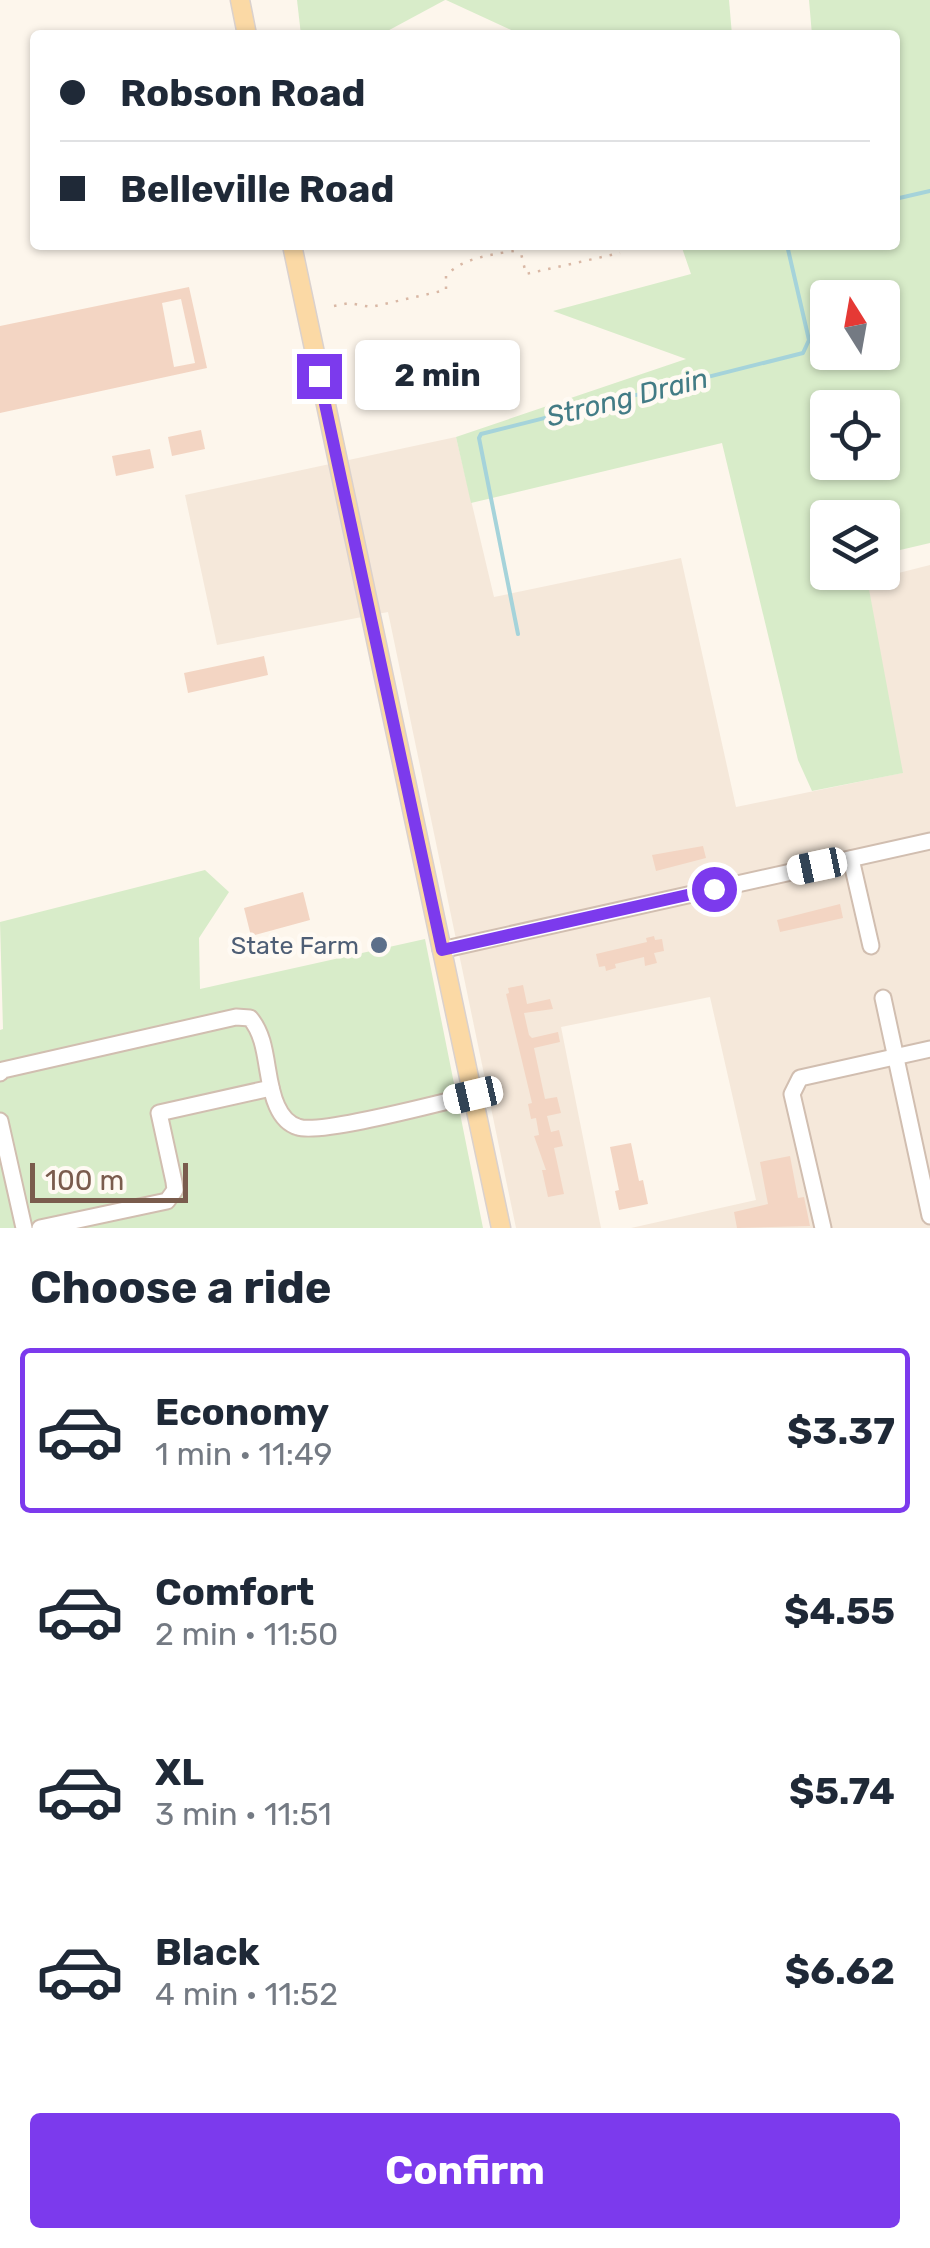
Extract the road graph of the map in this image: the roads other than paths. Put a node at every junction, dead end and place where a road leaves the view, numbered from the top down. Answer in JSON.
{"nodes":[{"id":1,"x":240,"y":0,"type":"edge"},
{"id":2,"x":246,"y":30,"type":"edge"},
{"id":3,"x":293,"y":250,"type":"edge"},
{"id":4,"x":930,"y":842,"type":"edge"},
{"id":5,"x":851,"y":859,"type":"junction"},
{"id":6,"x":871,"y":946,"type":"dead end"},
{"id":7,"x":442,"y":950,"type":"junction"},
{"id":8,"x":883,"y":998,"type":"dead end"},
{"id":9,"x":930,"y":1049,"type":"edge"},
{"id":10,"x":896,"y":1054,"type":"junction"},
{"id":11,"x":0,"y":1073,"type":"edge"},
{"id":12,"x":271,"y":1088,"type":"junction"},
{"id":13,"x":473,"y":1095,"type":"junction"},
{"id":14,"x":0,"y":1120,"type":"edge"},
{"id":15,"x":930,"y":1216,"type":"edge"},
{"id":16,"x":24,"y":1228,"type":"edge"},
{"id":17,"x":40,"y":1228,"type":"edge"},
{"id":18,"x":501,"y":1228,"type":"edge"},
{"id":19,"x":823,"y":1228,"type":"edge"}],
"edges":[{"from":1,"to":2,"type":"main road"},
{"from":3,"to":7,"type":"main road"},
{"from":4,"to":5,"type":"street"},
{"from":5,"to":6,"type":"street"},
{"from":5,"to":7,"type":"street"},
{"from":7,"to":13,"type":"main road"},
{"from":8,"to":10,"type":"street"},
{"from":9,"to":10,"type":"street"},
{"from":10,"to":15,"type":"street"},
{"from":10,"to":19,"type":"street"},
{"from":11,"to":12,"type":"street"},
{"from":12,"to":13,"type":"street"},
{"from":12,"to":17,"type":"street"},
{"from":13,"to":18,"type":"main road"},
{"from":14,"to":16,"type":"street"}]}
